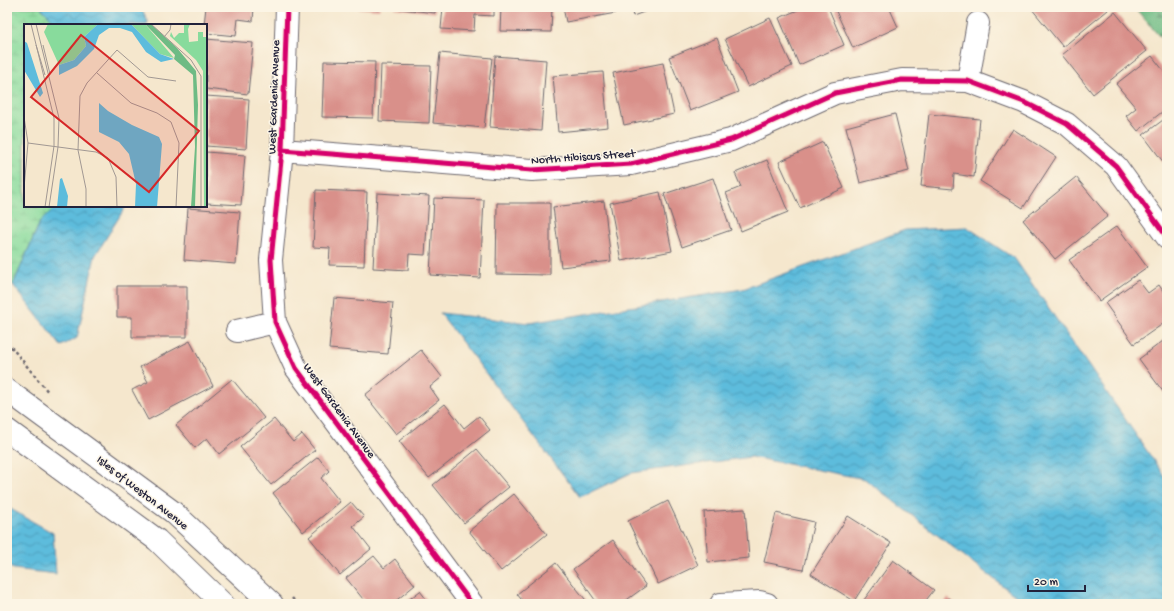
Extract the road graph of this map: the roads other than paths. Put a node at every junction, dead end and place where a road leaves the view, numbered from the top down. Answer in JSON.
{"nodes":[{"id":1,"x":287,"y":7,"type":"edge"},
{"id":2,"x":978,"y":23,"type":"dead end"},
{"id":3,"x":968,"y":81,"type":"junction"},
{"id":4,"x":282,"y":150,"type":"junction"},
{"id":5,"x":1167,"y":237,"type":"edge"},
{"id":6,"x":275,"y":322,"type":"junction"},
{"id":7,"x":237,"y":331,"type":"dead end"},
{"id":8,"x":9,"y":390,"type":"edge"},
{"id":9,"x":7,"y":430,"type":"edge"},
{"id":10,"x":223,"y":604,"type":"edge"},
{"id":11,"x":272,"y":604,"type":"edge"},
{"id":12,"x":472,"y":604,"type":"edge"},
{"id":13,"x":721,"y":604,"type":"edge"},
{"id":14,"x":767,"y":604,"type":"edge"}],
"edges":[{"from":1,"to":4,"type":"street","name":"West Gardenia Avenue"},
{"from":2,"to":3,"type":"street"},
{"from":3,"to":4,"type":"street","name":"North Hibiscus Street"},
{"from":3,"to":5,"type":"street","name":"North Hibiscus Street"},
{"from":4,"to":6,"type":"street","name":"West Gardenia Avenue"},
{"from":6,"to":7,"type":"street"},
{"from":6,"to":12,"type":"street","name":"West Gardenia Avenue"},
{"from":8,"to":11,"type":"street","name":"Isles of Weston Avenue"},
{"from":9,"to":10,"type":"street"},
{"from":13,"to":14,"type":"street"}]}
